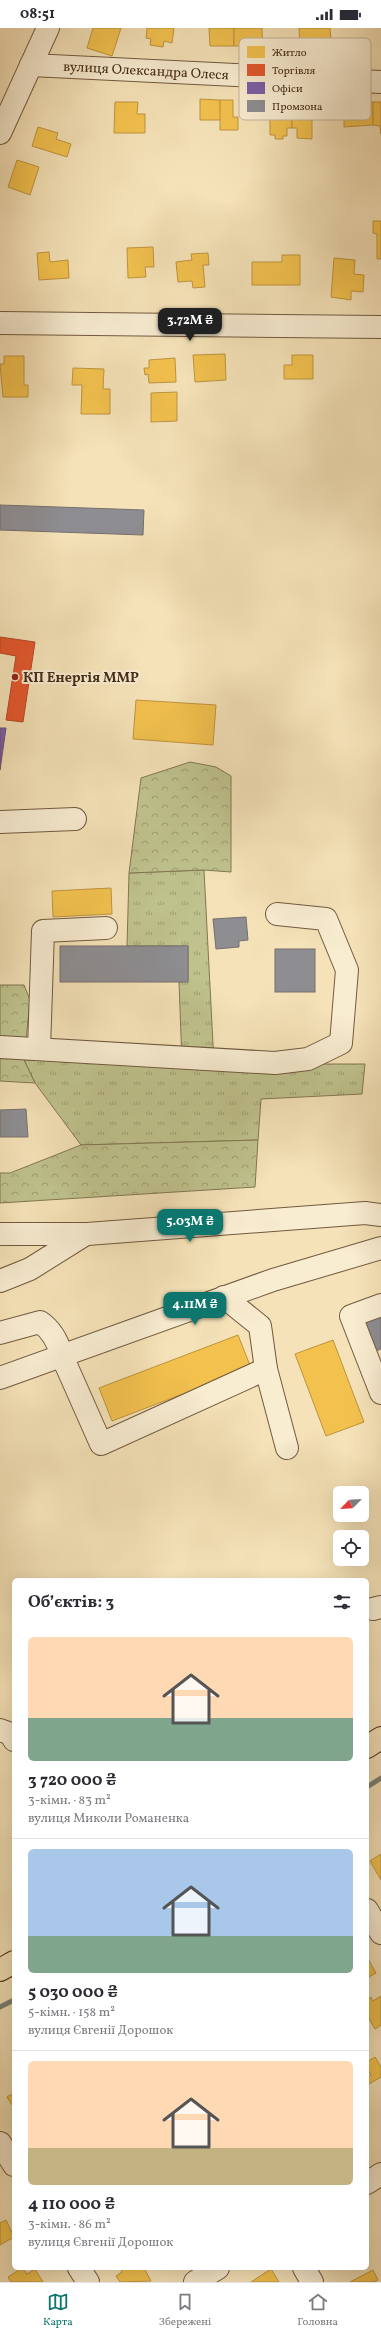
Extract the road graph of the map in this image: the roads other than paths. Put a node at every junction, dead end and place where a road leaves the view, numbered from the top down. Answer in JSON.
{"nodes":[{"id":1,"x":48,"y":28,"type":"edge"},
{"id":2,"x":31,"y":65,"type":"junction"},
{"id":3,"x":239,"y":75,"type":"edge"},
{"id":4,"x":371,"y":82,"type":"edge"},
{"id":5,"x":381,"y":82,"type":"edge"},
{"id":6,"x":0,"y":132,"type":"edge"},
{"id":7,"x":0,"y":323,"type":"edge"},
{"id":8,"x":381,"y":327,"type":"edge"},
{"id":9,"x":75,"y":820,"type":"dead end"},
{"id":10,"x":0,"y":822,"type":"edge"},
{"id":11,"x":277,"y":914,"type":"dead end"},
{"id":12,"x":106,"y":928,"type":"dead end"},
{"id":13,"x":0,"y":1047,"type":"edge"},
{"id":14,"x":39,"y":1049,"type":"junction"},
{"id":15,"x":381,"y":1215,"type":"edge"},
{"id":16,"x":0,"y":1234,"type":"edge"},
{"id":17,"x":87,"y":1234,"type":"junction"},
{"id":18,"x":381,"y":1248,"type":"edge"},
{"id":19,"x":0,"y":1281,"type":"edge"},
{"id":20,"x":224,"y":1297,"type":"junction"},
{"id":21,"x":381,"y":1305,"type":"edge"},
{"id":22,"x":0,"y":1333,"type":"edge"},
{"id":23,"x":62,"y":1356,"type":"junction"},
{"id":24,"x":376,"y":1367,"type":"edge"},
{"id":25,"x":266,"y":1369,"type":"junction"},
{"id":26,"x":0,"y":1378,"type":"edge"},
{"id":27,"x":381,"y":1393,"type":"edge"},
{"id":28,"x":288,"y":1448,"type":"dead end"},
{"id":29,"x":381,"y":1738,"type":"edge"},
{"id":30,"x":369,"y":1746,"type":"edge"},
{"id":31,"x":369,"y":1913,"type":"edge"},
{"id":32,"x":381,"y":1933,"type":"edge"},
{"id":33,"x":12,"y":1963,"type":"edge"},
{"id":34,"x":0,"y":1970,"type":"edge"},
{"id":35,"x":0,"y":2143,"type":"edge"},
{"id":36,"x":12,"y":2162,"type":"edge"},
{"id":37,"x":381,"y":2174,"type":"edge"},
{"id":38,"x":369,"y":2182,"type":"edge"},
{"id":39,"x":80,"y":2270,"type":"edge"},
{"id":40,"x":215,"y":2270,"type":"edge"},
{"id":41,"x":305,"y":2270,"type":"edge"},
{"id":42,"x":88,"y":2282,"type":"edge"},
{"id":43,"x":195,"y":2282,"type":"edge"},
{"id":44,"x":312,"y":2282,"type":"edge"}],
"edges":[{"from":1,"to":2,"type":"street"},
{"from":2,"to":3,"type":"street","name":"вулиця Олександра Олеся"},
{"from":2,"to":6,"type":"street"},
{"from":4,"to":5,"type":"street","name":"вулиця Олександра Олеся"},
{"from":7,"to":8,"type":"street"},
{"from":9,"to":10,"type":"street"},
{"from":11,"to":14,"type":"street"},
{"from":12,"to":14,"type":"street"},
{"from":13,"to":14,"type":"street"},
{"from":15,"to":17,"type":"street"},
{"from":16,"to":17,"type":"street"},
{"from":17,"to":19,"type":"street"},
{"from":18,"to":20,"type":"street"},
{"from":20,"to":23,"type":"street"},
{"from":20,"to":25,"type":"street"},
{"from":21,"to":24,"type":"street"},
{"from":22,"to":23,"type":"street"},
{"from":23,"to":25,"type":"street"},
{"from":23,"to":26,"type":"street"},
{"from":24,"to":27,"type":"street"},
{"from":25,"to":28,"type":"street"},
{"from":29,"to":30,"type":"main road"},
{"from":31,"to":32,"type":"street"},
{"from":33,"to":34,"type":"main road"},
{"from":35,"to":36,"type":"street"},
{"from":37,"to":38,"type":"street"},
{"from":39,"to":42,"type":"street"},
{"from":40,"to":43,"type":"street"},
{"from":41,"to":44,"type":"street"}]}
